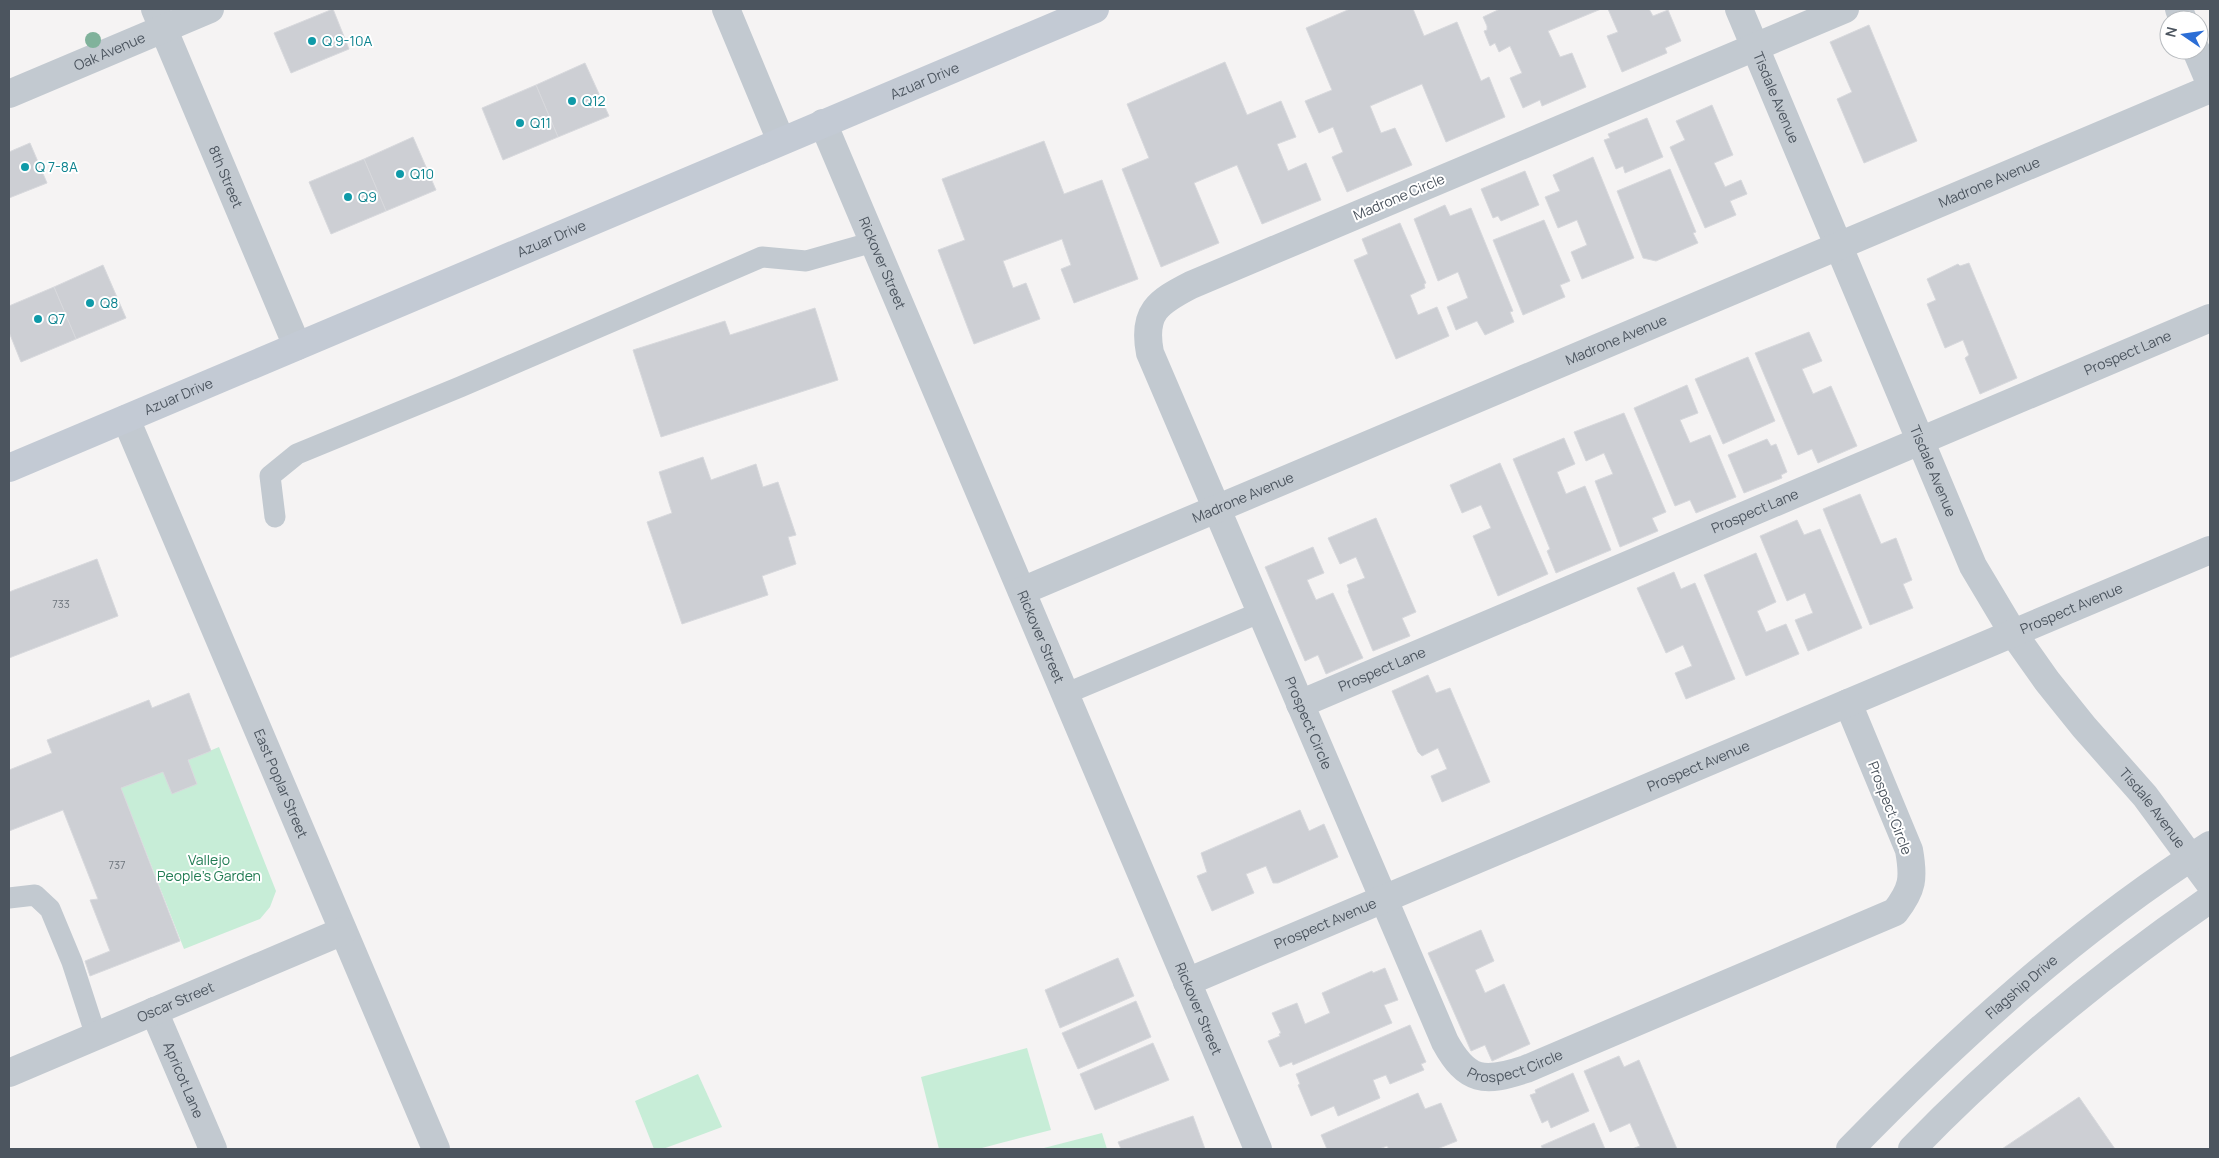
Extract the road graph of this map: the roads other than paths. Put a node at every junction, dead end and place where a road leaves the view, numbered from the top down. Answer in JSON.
{"nodes":[{"id":1,"x":210,"y":9,"type":"edge"},
{"id":2,"x":726,"y":9,"type":"edge"},
{"id":3,"x":1094,"y":9,"type":"edge"},
{"id":4,"x":1739,"y":9,"type":"edge"},
{"id":5,"x":1845,"y":9,"type":"edge"},
{"id":6,"x":159,"y":19,"type":"edge"},
{"id":7,"x":1755,"y":47,"type":"junction"},
{"id":8,"x":2200,"y":60,"type":"edge"},
{"id":9,"x":2210,"y":82,"type":"edge"},
{"id":10,"x":2210,"y":89,"type":"edge"},
{"id":11,"x":9,"y":94,"type":"edge"},
{"id":12,"x":823,"y":123,"type":"junction"},
{"id":13,"x":781,"y":141,"type":"junction"},
{"id":14,"x":873,"y":242,"type":"junction"},
{"id":15,"x":1839,"y":246,"type":"junction"},
{"id":16,"x":2210,"y":318,"type":"edge"},
{"id":17,"x":297,"y":346,"type":"junction"},
{"id":18,"x":126,"y":419,"type":"junction"},
{"id":19,"x":1921,"y":441,"type":"junction"},
{"id":20,"x":9,"y":468,"type":"edge"},
{"id":21,"x":1216,"y":509,"type":"junction"},
{"id":22,"x":275,"y":517,"type":"dead end"},
{"id":23,"x":2210,"y":550,"type":"edge"},
{"id":24,"x":1022,"y":592,"type":"junction"},
{"id":25,"x":1261,"y":612,"type":"junction"},
{"id":26,"x":2013,"y":633,"type":"junction"},
{"id":27,"x":1066,"y":694,"type":"junction"},
{"id":28,"x":1848,"y":703,"type":"junction"},
{"id":29,"x":1300,"y":704,"type":"junction"},
{"id":30,"x":2201,"y":851,"type":"edge"},
{"id":31,"x":2210,"y":884,"type":"edge"},
{"id":32,"x":9,"y":898,"type":"edge"},
{"id":33,"x":1384,"y":899,"type":"junction"},
{"id":34,"x":2210,"y":899,"type":"edge"},
{"id":35,"x":344,"y":931,"type":"junction"},
{"id":36,"x":1187,"y":982,"type":"junction"},
{"id":37,"x":154,"y":1011,"type":"junction"},
{"id":38,"x":96,"y":1036,"type":"junction"},
{"id":39,"x":9,"y":1072,"type":"edge"},
{"id":40,"x":213,"y":1149,"type":"edge"},
{"id":41,"x":436,"y":1149,"type":"edge"},
{"id":42,"x":1258,"y":1149,"type":"edge"},
{"id":43,"x":1850,"y":1149,"type":"edge"},
{"id":44,"x":1912,"y":1149,"type":"edge"}],
"edges":[{"from":1,"to":6,"type":"street","name":"Oak Avenue"},
{"from":2,"to":13,"type":"street"},
{"from":3,"to":12,"type":"main road","name":"Azuar Drive"},
{"from":4,"to":7,"type":"street","name":"Tisdale Avenue"},
{"from":5,"to":7,"type":"street","name":"Madrone Circle"},
{"from":6,"to":11,"type":"street","name":"Oak Avenue"},
{"from":6,"to":17,"type":"street","name":"8th Street"},
{"from":7,"to":15,"type":"street","name":"Tisdale Avenue"},
{"from":7,"to":21,"type":"street","name":"Madrone Circle"},
{"from":8,"to":9,"type":"street"},
{"from":10,"to":15,"type":"street","name":"Madrone Avenue"},
{"from":12,"to":13,"type":"main road","name":"Azuar Drive"},
{"from":12,"to":14,"type":"street","name":"Rickover Street"},
{"from":13,"to":17,"type":"main road","name":"Azuar Drive"},
{"from":14,"to":22,"type":"lane"},
{"from":14,"to":24,"type":"street","name":"Rickover Street"},
{"from":15,"to":19,"type":"street","name":"Tisdale Avenue"},
{"from":15,"to":21,"type":"street","name":"Madrone Avenue"},
{"from":16,"to":19,"type":"street","name":"Prospect Lane"},
{"from":17,"to":18,"type":"main road","name":"Azuar Drive"},
{"from":18,"to":20,"type":"main road","name":"Azuar Drive"},
{"from":18,"to":35,"type":"street","name":"East Poplar Street"},
{"from":19,"to":26,"type":"street","name":"Tisdale Avenue"},
{"from":19,"to":29,"type":"street","name":"Prospect Lane"},
{"from":21,"to":24,"type":"street","name":"Madrone Avenue"},
{"from":21,"to":25,"type":"street","name":"Prospect Circle"},
{"from":23,"to":26,"type":"street","name":"Prospect Avenue"},
{"from":24,"to":27,"type":"street","name":"Rickover Street"},
{"from":25,"to":27,"type":"lane"},
{"from":25,"to":29,"type":"street","name":"Prospect Circle"},
{"from":26,"to":28,"type":"street","name":"Prospect Avenue"},
{"from":26,"to":30,"type":"street","name":"Tisdale Avenue"},
{"from":27,"to":36,"type":"street","name":"Rickover Street"},
{"from":28,"to":33,"type":"street","name":"Prospect Avenue"},
{"from":28,"to":33,"type":"street","name":"Prospect Circle"},
{"from":29,"to":33,"type":"street","name":"Prospect Circle"},
{"from":30,"to":31,"type":"street","name":"Tisdale Avenue"},
{"from":30,"to":43,"type":"street","name":"Flagship Drive"},
{"from":32,"to":38,"type":"lane"},
{"from":33,"to":36,"type":"street","name":"Prospect Avenue"},
{"from":34,"to":44,"type":"street"},
{"from":35,"to":37,"type":"street","name":"Oscar Street"},
{"from":35,"to":41,"type":"street","name":"East Poplar Street"},
{"from":36,"to":42,"type":"street","name":"Rickover Street"},
{"from":37,"to":38,"type":"street","name":"Oscar Street"},
{"from":37,"to":40,"type":"street","name":"Apricot Lane"},
{"from":38,"to":39,"type":"street","name":"Oscar Street"}]}
